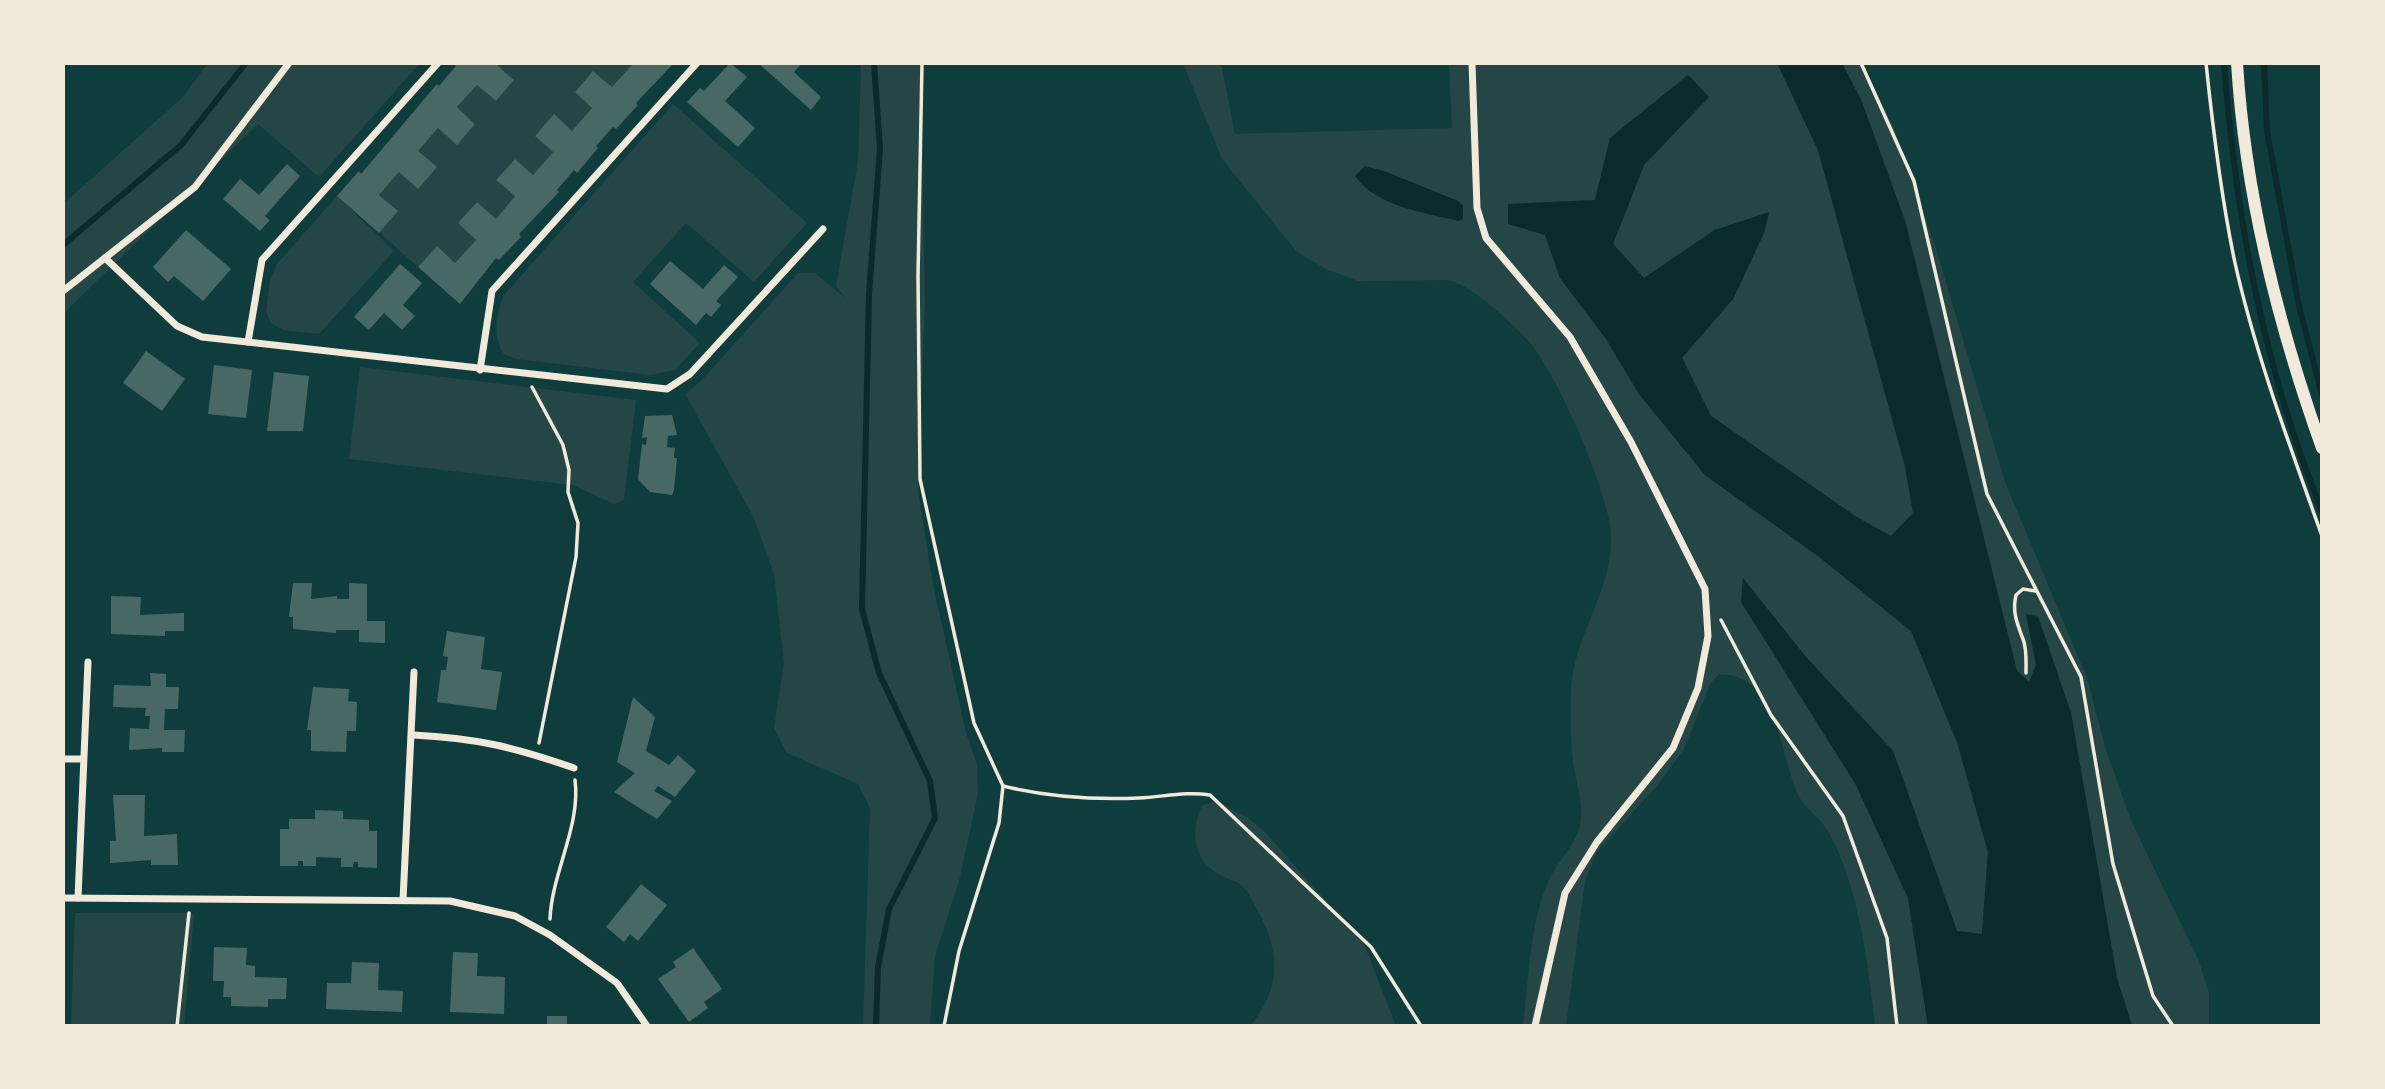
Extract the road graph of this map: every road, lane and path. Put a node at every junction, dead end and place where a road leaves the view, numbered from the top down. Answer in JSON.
{"nodes":[{"id":1,"x":289,"y":63,"type":"edge"},
{"id":2,"x":438,"y":63,"type":"edge"},
{"id":3,"x":697,"y":63,"type":"edge"},
{"id":4,"x":922,"y":63,"type":"edge"},
{"id":5,"x":1472,"y":63,"type":"edge"},
{"id":6,"x":1860,"y":63,"type":"edge"},
{"id":7,"x":2206,"y":63,"type":"edge"},
{"id":8,"x":2237,"y":63,"type":"edge"},
{"id":9,"x":823,"y":229,"type":"dead end"},
{"id":10,"x":105,"y":258,"type":"junction"},
{"id":11,"x":63,"y":291,"type":"edge"},
{"id":12,"x":248,"y":342,"type":"junction"},
{"id":13,"x":480,"y":370,"type":"junction"},
{"id":14,"x":526,"y":375,"type":"junction"},
{"id":15,"x":2322,"y":448,"type":"edge"},
{"id":16,"x":2322,"y":536,"type":"edge"},
{"id":17,"x":1705,"y":590,"type":"junction"},
{"id":18,"x":2036,"y":591,"type":"junction"},
{"id":19,"x":88,"y":662,"type":"dead end"},
{"id":20,"x":414,"y":672,"type":"dead end"},
{"id":21,"x":2026,"y":673,"type":"dead end"},
{"id":22,"x":413,"y":735,"type":"junction"},
{"id":23,"x":537,"y":755,"type":"junction"},
{"id":24,"x":63,"y":759,"type":"edge"},
{"id":25,"x":83,"y":759,"type":"junction"},
{"id":26,"x":574,"y":768,"type":"joint"},
{"id":27,"x":1003,"y":786,"type":"junction"},
{"id":28,"x":63,"y":898,"type":"edge"},
{"id":29,"x":78,"y":898,"type":"junction"},
{"id":30,"x":190,"y":899,"type":"junction"},
{"id":31,"x":403,"y":900,"type":"junction"},
{"id":32,"x":550,"y":935,"type":"junction"},
{"id":33,"x":177,"y":1026,"type":"edge"},
{"id":34,"x":647,"y":1026,"type":"edge"},
{"id":35,"x":944,"y":1026,"type":"edge"},
{"id":36,"x":1421,"y":1026,"type":"edge"},
{"id":37,"x":1535,"y":1026,"type":"edge"},
{"id":38,"x":1897,"y":1026,"type":"edge"},
{"id":39,"x":2173,"y":1026,"type":"edge"}],
"edges":[{"from":1,"to":10,"type":"street"},
{"from":2,"to":12,"type":"street"},
{"from":3,"to":13,"type":"street"},
{"from":4,"to":27,"type":"path"},
{"from":5,"to":17,"type":"street"},
{"from":6,"to":18,"type":"path"},
{"from":7,"to":16,"type":"path"},
{"from":8,"to":15,"type":"street"},
{"from":9,"to":14,"type":"street"},
{"from":10,"to":11,"type":"street"},
{"from":10,"to":12,"type":"street"},
{"from":12,"to":13,"type":"street"},
{"from":13,"to":14,"type":"street"},
{"from":14,"to":23,"type":"path"},
{"from":17,"to":37,"type":"street"},
{"from":17,"to":38,"type":"path"},
{"from":18,"to":21,"type":"path"},
{"from":18,"to":39,"type":"path"},
{"from":19,"to":25,"type":"street"},
{"from":20,"to":22,"type":"street"},
{"from":22,"to":23,"type":"street"},
{"from":22,"to":31,"type":"street"},
{"from":23,"to":26,"type":"street"},
{"from":24,"to":25,"type":"street"},
{"from":25,"to":29,"type":"street"},
{"from":26,"to":32,"type":"path"},
{"from":27,"to":35,"type":"path"},
{"from":27,"to":36,"type":"path"},
{"from":28,"to":29,"type":"street"},
{"from":29,"to":30,"type":"street"},
{"from":30,"to":31,"type":"street"},
{"from":30,"to":33,"type":"path"},
{"from":31,"to":32,"type":"street"},
{"from":32,"to":34,"type":"street"}]}
